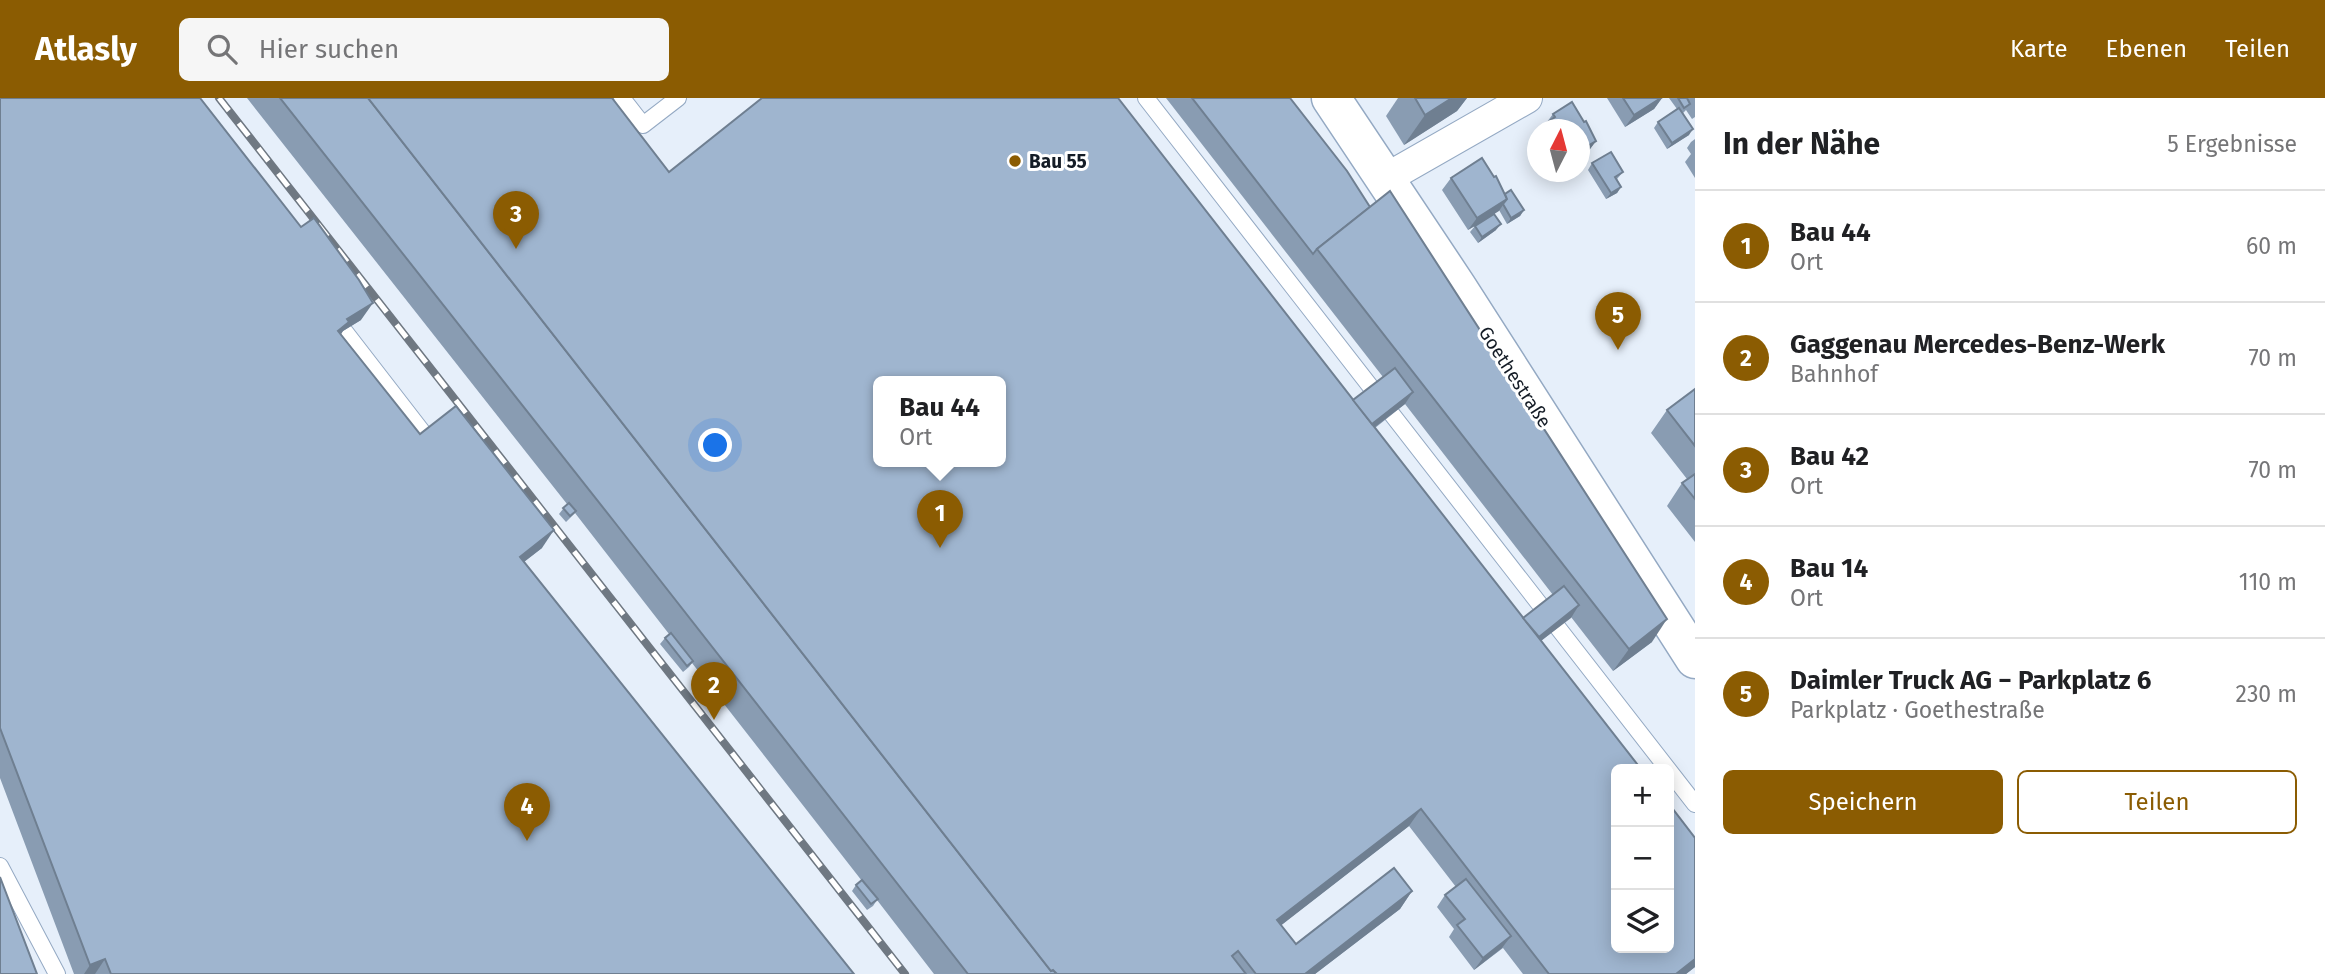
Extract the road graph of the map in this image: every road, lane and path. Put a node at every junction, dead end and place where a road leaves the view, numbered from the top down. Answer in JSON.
{"nodes":[{"id":1,"x":622,"y":98,"type":"edge"},
{"id":2,"x":678,"y":98,"type":"edge"},
{"id":3,"x":1146,"y":98,"type":"edge"},
{"id":4,"x":1331,"y":98,"type":"edge"},
{"id":5,"x":1527,"y":98,"type":"edge"},
{"id":6,"x":1385,"y":179,"type":"junction"},
{"id":7,"x":325,"y":306,"type":"edge"},
{"id":8,"x":444,"y":460,"type":"edge"},
{"id":9,"x":1695,"y":659,"type":"edge"},
{"id":10,"x":1695,"y":804,"type":"edge"},
{"id":11,"x":0,"y":866,"type":"edge"},
{"id":12,"x":57,"y":974,"type":"edge"}],
"edges":[{"from":1,"to":2,"type":"lane"},
{"from":3,"to":10,"type":"lane"},
{"from":4,"to":6,"type":"street","name":"Goethestraße"},
{"from":5,"to":6,"type":"street"},
{"from":6,"to":9,"type":"street","name":"Goethestraße"},
{"from":7,"to":8,"type":"lane"},
{"from":11,"to":12,"type":"lane"}]}
